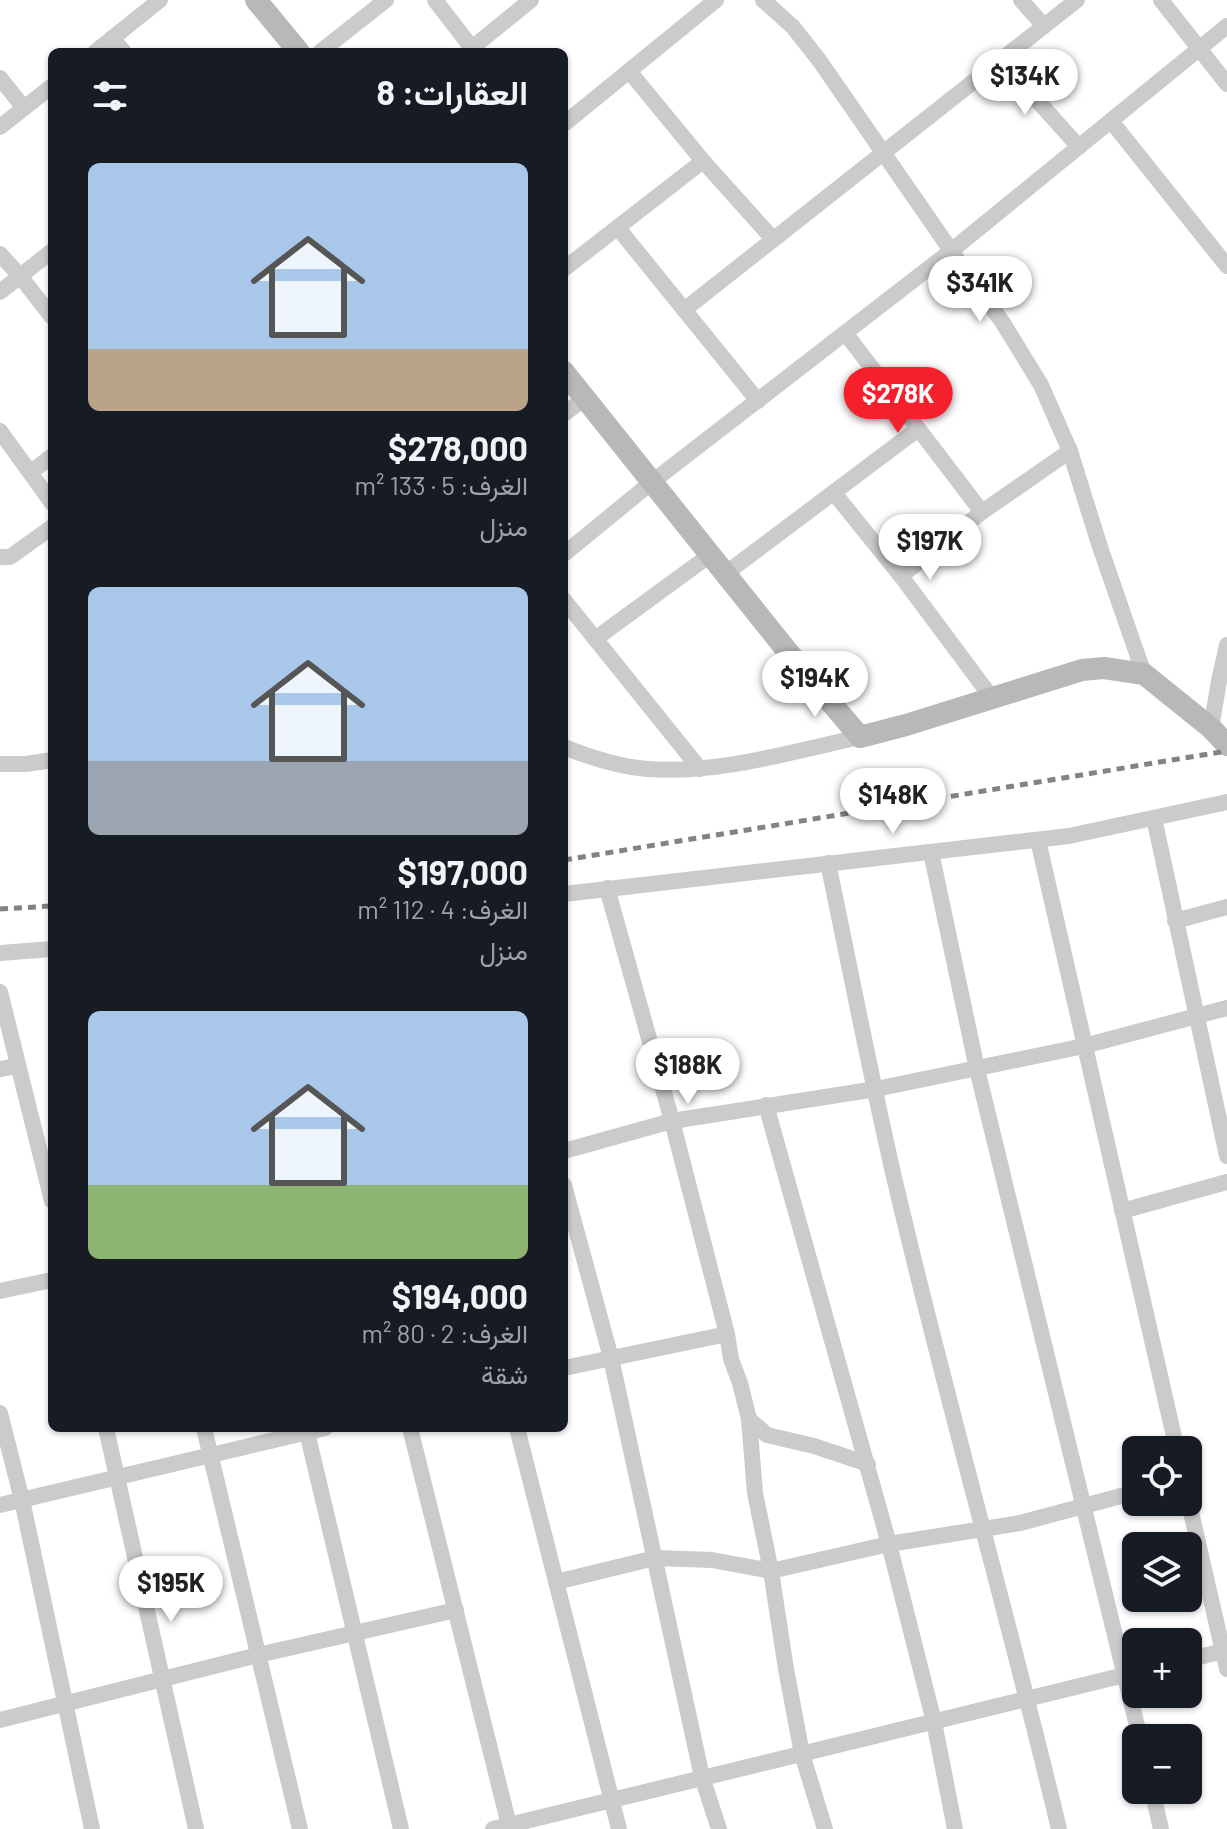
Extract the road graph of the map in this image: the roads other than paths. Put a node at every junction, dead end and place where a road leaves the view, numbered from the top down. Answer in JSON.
{"nodes":[{"id":1,"x":160,"y":0,"type":"edge"},
{"id":2,"x":256,"y":0,"type":"edge"},
{"id":3,"x":386,"y":0,"type":"edge"},
{"id":4,"x":435,"y":0,"type":"edge"},
{"id":5,"x":531,"y":0,"type":"edge"},
{"id":6,"x":716,"y":0,"type":"edge"},
{"id":7,"x":763,"y":0,"type":"edge"},
{"id":8,"x":1021,"y":0,"type":"edge"},
{"id":9,"x":1077,"y":0,"type":"edge"},
{"id":10,"x":1161,"y":0,"type":"edge"},
{"id":11,"x":1044,"y":26,"type":"junction"},
{"id":12,"x":1227,"y":26,"type":"edge"},
{"id":13,"x":112,"y":38,"type":"junction"},
{"id":14,"x":100,"y":48,"type":"edge"},
{"id":15,"x":121,"y":48,"type":"edge"},
{"id":16,"x":296,"y":48,"type":"edge"},
{"id":17,"x":325,"y":48,"type":"edge"},
{"id":18,"x":469,"y":48,"type":"edge"},
{"id":19,"x":475,"y":48,"type":"edge"},
{"id":20,"x":1199,"y":49,"type":"junction"},
{"id":21,"x":1001,"y":60,"type":"junction"},
{"id":22,"x":629,"y":71,"type":"junction"},
{"id":23,"x":0,"y":78,"type":"edge"},
{"id":24,"x":1227,"y":84,"type":"edge"},
{"id":25,"x":48,"y":89,"type":"edge"},
{"id":26,"x":24,"y":108,"type":"junction"},
{"id":27,"x":568,"y":121,"type":"edge"},
{"id":28,"x":1111,"y":121,"type":"junction"},
{"id":29,"x":0,"y":127,"type":"edge"},
{"id":30,"x":1079,"y":147,"type":"junction"},
{"id":31,"x":883,"y":153,"type":"junction"},
{"id":32,"x":703,"y":161,"type":"junction"},
{"id":33,"x":618,"y":228,"type":"junction"},
{"id":34,"x":773,"y":239,"type":"junction"},
{"id":35,"x":951,"y":251,"type":"junction"},
{"id":36,"x":0,"y":254,"type":"edge"},
{"id":37,"x":48,"y":254,"type":"edge"},
{"id":38,"x":568,"y":266,"type":"edge"},
{"id":39,"x":1227,"y":266,"type":"edge"},
{"id":40,"x":20,"y":276,"type":"junction"},
{"id":41,"x":0,"y":292,"type":"edge"},
{"id":42,"x":684,"y":310,"type":"junction"},
{"id":43,"x":48,"y":312,"type":"edge"},
{"id":44,"x":846,"y":334,"type":"junction"},
{"id":45,"x":568,"y":377,"type":"edge"},
{"id":46,"x":585,"y":398,"type":"junction"},
{"id":47,"x":758,"y":401,"type":"junction"},
{"id":48,"x":568,"y":411,"type":"edge"},
{"id":49,"x":918,"y":429,"type":"junction"},
{"id":50,"x":0,"y":431,"type":"edge"},
{"id":51,"x":1070,"y":451,"type":"junction"},
{"id":52,"x":48,"y":459,"type":"edge"},
{"id":53,"x":31,"y":472,"type":"junction"},
{"id":54,"x":652,"y":482,"type":"junction"},
{"id":55,"x":834,"y":493,"type":"junction"},
{"id":56,"x":48,"y":497,"type":"edge"},
{"id":57,"x":982,"y":512,"type":"junction"},
{"id":58,"x":48,"y":530,"type":"edge"},
{"id":59,"x":568,"y":551,"type":"edge"},
{"id":60,"x":710,"y":555,"type":"junction"},
{"id":61,"x":0,"y":557,"type":"edge"},
{"id":62,"x":725,"y":574,"type":"junction"},
{"id":63,"x":901,"y":576,"type":"junction"},
{"id":64,"x":568,"y":605,"type":"edge"},
{"id":65,"x":595,"y":639,"type":"junction"},
{"id":66,"x":1227,"y":645,"type":"edge"},
{"id":67,"x":1144,"y":674,"type":"junction"},
{"id":68,"x":992,"y":698,"type":"junction"},
{"id":69,"x":1211,"y":728,"type":"junction"},
{"id":70,"x":860,"y":737,"type":"junction"},
{"id":71,"x":1227,"y":745,"type":"edge"},
{"id":72,"x":568,"y":748,"type":"edge"},
{"id":73,"x":48,"y":761,"type":"edge"},
{"id":74,"x":0,"y":764,"type":"edge"},
{"id":75,"x":700,"y":769,"type":"junction"},
{"id":76,"x":1227,"y":802,"type":"edge"},
{"id":77,"x":1154,"y":818,"type":"junction"},
{"id":78,"x":1038,"y":840,"type":"junction"},
{"id":79,"x":931,"y":852,"type":"junction"},
{"id":80,"x":828,"y":863,"type":"junction"},
{"id":81,"x":607,"y":888,"type":"junction"},
{"id":82,"x":568,"y":893,"type":"edge"},
{"id":83,"x":1227,"y":907,"type":"edge"},
{"id":84,"x":1175,"y":921,"type":"junction"},
{"id":85,"x":48,"y":949,"type":"edge"},
{"id":86,"x":0,"y":953,"type":"edge"},
{"id":87,"x":0,"y":992,"type":"edge"},
{"id":88,"x":1227,"y":1008,"type":"edge"},
{"id":89,"x":1197,"y":1016,"type":"junction"},
{"id":90,"x":1084,"y":1046,"type":"junction"},
{"id":91,"x":8,"y":1067,"type":"edge"},
{"id":92,"x":977,"y":1069,"type":"junction"},
{"id":93,"x":876,"y":1089,"type":"junction"},
{"id":94,"x":766,"y":1105,"type":"junction"},
{"id":95,"x":672,"y":1121,"type":"junction"},
{"id":96,"x":568,"y":1150,"type":"edge"},
{"id":97,"x":1227,"y":1156,"type":"edge"},
{"id":98,"x":1227,"y":1182,"type":"edge"},
{"id":99,"x":48,"y":1189,"type":"edge"},
{"id":100,"x":568,"y":1200,"type":"edge"},
{"id":101,"x":1122,"y":1211,"type":"junction"},
{"id":102,"x":48,"y":1281,"type":"edge"},
{"id":103,"x":0,"y":1291,"type":"edge"},
{"id":104,"x":727,"y":1334,"type":"junction"},
{"id":105,"x":611,"y":1358,"type":"junction"},
{"id":106,"x":568,"y":1367,"type":"edge"},
{"id":107,"x":0,"y":1413,"type":"edge"},
{"id":108,"x":749,"y":1419,"type":"junction"},
{"id":109,"x":107,"y":1432,"type":"edge"},
{"id":110,"x":205,"y":1432,"type":"edge"},
{"id":111,"x":300,"y":1432,"type":"edge"},
{"id":112,"x":307,"y":1432,"type":"edge"},
{"id":113,"x":411,"y":1432,"type":"edge"},
{"id":114,"x":518,"y":1432,"type":"edge"},
{"id":115,"x":1174,"y":1436,"type":"edge"},
{"id":116,"x":210,"y":1456,"type":"junction"},
{"id":117,"x":868,"y":1464,"type":"junction"},
{"id":118,"x":118,"y":1478,"type":"junction"},
{"id":119,"x":1122,"y":1496,"type":"edge"},
{"id":120,"x":22,"y":1500,"type":"junction"},
{"id":121,"x":0,"y":1505,"type":"edge"},
{"id":122,"x":1082,"y":1506,"type":"junction"},
{"id":123,"x":1192,"y":1516,"type":"edge"},
{"id":124,"x":982,"y":1529,"type":"junction"},
{"id":125,"x":889,"y":1544,"type":"junction"},
{"id":126,"x":655,"y":1558,"type":"junction"},
{"id":127,"x":771,"y":1571,"type":"junction"},
{"id":128,"x":556,"y":1582,"type":"junction"},
{"id":129,"x":456,"y":1610,"type":"junction"},
{"id":130,"x":355,"y":1633,"type":"junction"},
{"id":131,"x":1122,"y":1643,"type":"edge"},
{"id":132,"x":1225,"y":1650,"type":"edge"},
{"id":133,"x":258,"y":1655,"type":"junction"},
{"id":134,"x":1202,"y":1656,"type":"edge"},
{"id":135,"x":1227,"y":1669,"type":"edge"},
{"id":136,"x":1122,"y":1676,"type":"edge"},
{"id":137,"x":162,"y":1679,"type":"junction"},
{"id":138,"x":1028,"y":1699,"type":"junction"},
{"id":139,"x":66,"y":1703,"type":"junction"},
{"id":140,"x":0,"y":1720,"type":"edge"},
{"id":141,"x":934,"y":1722,"type":"junction"},
{"id":142,"x":802,"y":1754,"type":"junction"},
{"id":143,"x":702,"y":1777,"type":"junction"},
{"id":144,"x":612,"y":1800,"type":"junction"},
{"id":145,"x":1155,"y":1804,"type":"edge"},
{"id":146,"x":504,"y":1828,"type":"edge"},
{"id":147,"x":92,"y":1829,"type":"edge"},
{"id":148,"x":196,"y":1829,"type":"edge"},
{"id":149,"x":300,"y":1829,"type":"edge"},
{"id":150,"x":401,"y":1829,"type":"edge"},
{"id":151,"x":619,"y":1829,"type":"edge"},
{"id":152,"x":719,"y":1829,"type":"edge"},
{"id":153,"x":825,"y":1829,"type":"edge"},
{"id":154,"x":955,"y":1829,"type":"edge"},
{"id":155,"x":1059,"y":1829,"type":"edge"},
{"id":156,"x":1161,"y":1829,"type":"edge"}],
"edges":[{"from":1,"to":13,"type":"street"},
{"from":2,"to":16,"type":"street"},
{"from":3,"to":17,"type":"street"},
{"from":4,"to":18,"type":"street"},
{"from":5,"to":19,"type":"street"},
{"from":6,"to":22,"type":"street"},
{"from":7,"to":31,"type":"street"},
{"from":8,"to":11,"type":"street"},
{"from":9,"to":11,"type":"street"},
{"from":10,"to":20,"type":"street"},
{"from":11,"to":21,"type":"street"},
{"from":12,"to":20,"type":"street"},
{"from":13,"to":14,"type":"street"},
{"from":13,"to":15,"type":"street"},
{"from":20,"to":24,"type":"street"},
{"from":20,"to":28,"type":"street"},
{"from":21,"to":30,"type":"street"},
{"from":21,"to":31,"type":"street"},
{"from":22,"to":27,"type":"street"},
{"from":22,"to":32,"type":"street"},
{"from":23,"to":26,"type":"street"},
{"from":25,"to":26,"type":"street"},
{"from":26,"to":29,"type":"street"},
{"from":28,"to":30,"type":"street"},
{"from":28,"to":39,"type":"street"},
{"from":30,"to":35,"type":"street"},
{"from":31,"to":34,"type":"street"},
{"from":31,"to":35,"type":"street"},
{"from":32,"to":33,"type":"street"},
{"from":32,"to":34,"type":"street"},
{"from":33,"to":38,"type":"street"},
{"from":33,"to":42,"type":"street"},
{"from":34,"to":42,"type":"street"},
{"from":35,"to":44,"type":"street"},
{"from":35,"to":51,"type":"street"},
{"from":36,"to":40,"type":"street"},
{"from":37,"to":40,"type":"street"},
{"from":40,"to":41,"type":"street"},
{"from":40,"to":43,"type":"street"},
{"from":42,"to":47,"type":"street"},
{"from":44,"to":47,"type":"street"},
{"from":44,"to":49,"type":"street"},
{"from":45,"to":46,"type":"street"},
{"from":46,"to":48,"type":"street"},
{"from":46,"to":54,"type":"street"},
{"from":47,"to":54,"type":"street"},
{"from":49,"to":55,"type":"street"},
{"from":49,"to":57,"type":"street"},
{"from":50,"to":53,"type":"street"},
{"from":51,"to":57,"type":"street"},
{"from":51,"to":67,"type":"street"},
{"from":52,"to":53,"type":"street"},
{"from":53,"to":56,"type":"street"},
{"from":54,"to":59,"type":"street"},
{"from":54,"to":60,"type":"street"},
{"from":55,"to":62,"type":"street"},
{"from":55,"to":63,"type":"street"},
{"from":57,"to":63,"type":"street"},
{"from":58,"to":61,"type":"street"},
{"from":60,"to":62,"type":"street"},
{"from":60,"to":65,"type":"street"},
{"from":62,"to":70,"type":"street"},
{"from":63,"to":68,"type":"street"},
{"from":64,"to":65,"type":"street"},
{"from":65,"to":75,"type":"street"},
{"from":66,"to":69,"type":"street"},
{"from":67,"to":68,"type":"street"},
{"from":67,"to":69,"type":"street"},
{"from":68,"to":70,"type":"street"},
{"from":69,"to":71,"type":"street"},
{"from":70,"to":75,"type":"street"},
{"from":72,"to":75,"type":"street"},
{"from":73,"to":74,"type":"street"},
{"from":76,"to":77,"type":"street"},
{"from":77,"to":78,"type":"street"},
{"from":77,"to":84,"type":"street"},
{"from":78,"to":79,"type":"street"},
{"from":78,"to":90,"type":"street"},
{"from":79,"to":80,"type":"street"},
{"from":79,"to":92,"type":"street"},
{"from":80,"to":81,"type":"street"},
{"from":80,"to":93,"type":"street"},
{"from":81,"to":82,"type":"street"},
{"from":81,"to":95,"type":"street"},
{"from":83,"to":84,"type":"street"},
{"from":84,"to":89,"type":"street"},
{"from":85,"to":86,"type":"street"},
{"from":87,"to":91,"type":"street"},
{"from":88,"to":89,"type":"street"},
{"from":89,"to":90,"type":"street"},
{"from":89,"to":97,"type":"street"},
{"from":90,"to":92,"type":"street"},
{"from":90,"to":101,"type":"street"},
{"from":91,"to":99,"type":"street"},
{"from":92,"to":93,"type":"street"},
{"from":92,"to":122,"type":"street"},
{"from":93,"to":94,"type":"street"},
{"from":93,"to":124,"type":"street"},
{"from":94,"to":95,"type":"street"},
{"from":94,"to":117,"type":"street"},
{"from":95,"to":96,"type":"street"},
{"from":95,"to":104,"type":"street"},
{"from":98,"to":101,"type":"street"},
{"from":100,"to":105,"type":"street"},
{"from":101,"to":115,"type":"street"},
{"from":102,"to":103,"type":"street"},
{"from":104,"to":105,"type":"street"},
{"from":104,"to":108,"type":"street"},
{"from":105,"to":106,"type":"street"},
{"from":105,"to":126,"type":"street"},
{"from":107,"to":120,"type":"street"},
{"from":108,"to":117,"type":"street"},
{"from":108,"to":127,"type":"street"},
{"from":109,"to":118,"type":"street"},
{"from":110,"to":116,"type":"street"},
{"from":111,"to":116,"type":"street"},
{"from":112,"to":130,"type":"street"},
{"from":113,"to":129,"type":"street"},
{"from":114,"to":128,"type":"street"},
{"from":116,"to":118,"type":"street"},
{"from":116,"to":133,"type":"street"},
{"from":117,"to":125,"type":"street"},
{"from":118,"to":120,"type":"street"},
{"from":118,"to":137,"type":"street"},
{"from":119,"to":122,"type":"street"},
{"from":120,"to":121,"type":"street"},
{"from":120,"to":139,"type":"street"},
{"from":122,"to":124,"type":"street"},
{"from":122,"to":131,"type":"street"},
{"from":123,"to":132,"type":"street"},
{"from":124,"to":125,"type":"street"},
{"from":124,"to":138,"type":"street"},
{"from":125,"to":127,"type":"street"},
{"from":125,"to":141,"type":"street"},
{"from":126,"to":127,"type":"street"},
{"from":126,"to":128,"type":"street"},
{"from":126,"to":143,"type":"street"},
{"from":127,"to":142,"type":"street"},
{"from":128,"to":144,"type":"street"},
{"from":129,"to":130,"type":"street"},
{"from":129,"to":146,"type":"street"},
{"from":130,"to":133,"type":"street"},
{"from":130,"to":150,"type":"street"},
{"from":132,"to":134,"type":"street"},
{"from":132,"to":135,"type":"street"},
{"from":133,"to":137,"type":"street"},
{"from":133,"to":149,"type":"street"},
{"from":136,"to":138,"type":"street"},
{"from":137,"to":139,"type":"street"},
{"from":137,"to":148,"type":"street"},
{"from":138,"to":141,"type":"street"},
{"from":138,"to":155,"type":"street"},
{"from":139,"to":140,"type":"street"},
{"from":139,"to":147,"type":"street"},
{"from":141,"to":142,"type":"street"},
{"from":141,"to":154,"type":"street"},
{"from":142,"to":143,"type":"street"},
{"from":142,"to":153,"type":"street"},
{"from":143,"to":144,"type":"street"},
{"from":143,"to":152,"type":"street"},
{"from":144,"to":146,"type":"street"},
{"from":144,"to":151,"type":"street"},
{"from":145,"to":156,"type":"street"}]}
